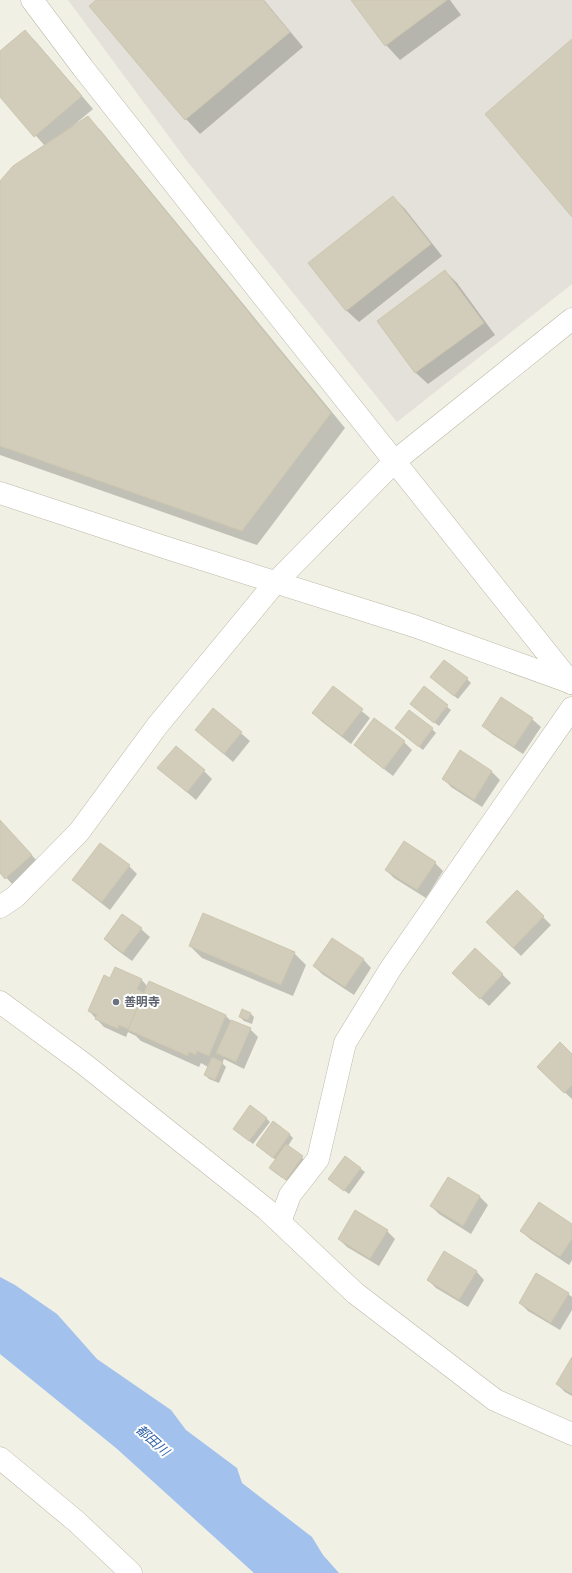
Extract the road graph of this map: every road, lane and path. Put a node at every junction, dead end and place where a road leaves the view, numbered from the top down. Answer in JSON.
{"nodes":[{"id":1,"x":32,"y":0,"type":"edge"},
{"id":2,"x":572,"y":319,"type":"edge"},
{"id":3,"x":395,"y":461,"type":"junction"},
{"id":4,"x":0,"y":493,"type":"edge"},
{"id":5,"x":275,"y":583,"type":"junction"},
{"id":6,"x":572,"y":683,"type":"edge"},
{"id":7,"x":572,"y":708,"type":"edge"},
{"id":8,"x":0,"y":907,"type":"edge"},
{"id":9,"x":0,"y":1002,"type":"edge"},
{"id":10,"x":280,"y":1222,"type":"junction"},
{"id":11,"x":572,"y":1434,"type":"edge"},
{"id":12,"x":0,"y":1458,"type":"edge"},
{"id":13,"x":131,"y":1573,"type":"edge"}],
"edges":[{"from":1,"to":3,"type":"street"},
{"from":2,"to":3,"type":"street"},
{"from":3,"to":5,"type":"street"},
{"from":3,"to":6,"type":"street"},
{"from":4,"to":5,"type":"street"},
{"from":5,"to":6,"type":"street"},
{"from":5,"to":8,"type":"street"},
{"from":7,"to":10,"type":"street"},
{"from":9,"to":10,"type":"street"},
{"from":10,"to":11,"type":"street"},
{"from":12,"to":13,"type":"street"}]}
